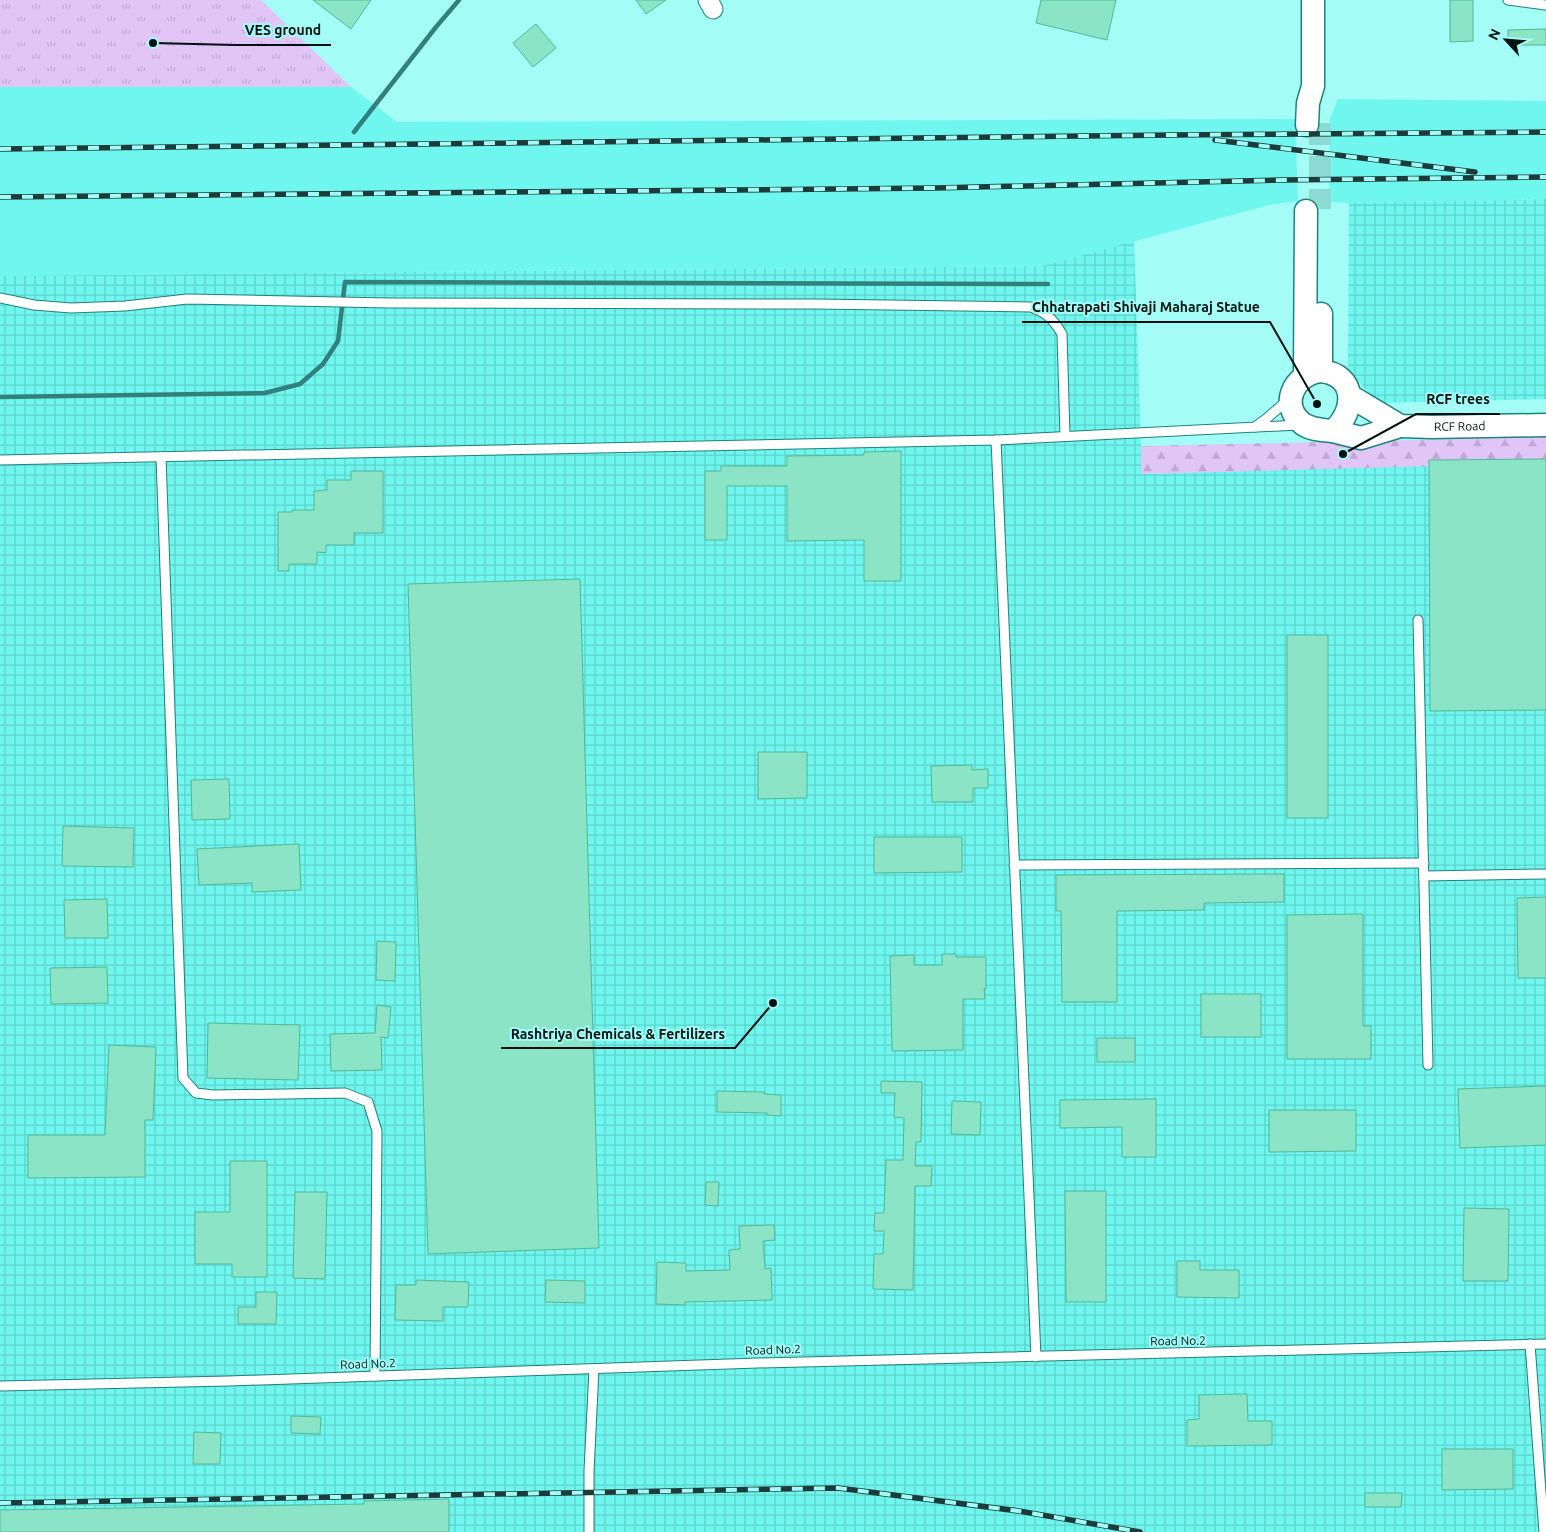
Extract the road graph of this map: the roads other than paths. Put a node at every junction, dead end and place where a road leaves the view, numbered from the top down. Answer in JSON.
{"nodes":[{"id":1,"x":1313,"y":0,"type":"edge"},
{"id":2,"x":1508,"y":0,"type":"edge"},
{"id":3,"x":1546,"y":5,"type":"edge"},
{"id":4,"x":1314,"y":124,"type":"tunnel mouth"},
{"id":5,"x":1313,"y":210,"type":"tunnel mouth"},
{"id":6,"x":0,"y":298,"type":"edge"},
{"id":7,"x":1313,"y":373,"type":"junction"},
{"id":8,"x":1291,"y":396,"type":"junction"},
{"id":9,"x":1350,"y":396,"type":"junction"},
{"id":10,"x":1546,"y":424,"type":"edge"},
{"id":11,"x":1304,"y":425,"type":"junction"},
{"id":12,"x":1400,"y":426,"type":"junction"},
{"id":13,"x":1254,"y":427,"type":"junction"},
{"id":14,"x":1333,"y":431,"type":"junction"},
{"id":15,"x":1065,"y":436,"type":"junction"},
{"id":16,"x":996,"y":440,"type":"junction"},
{"id":17,"x":161,"y":457,"type":"junction"},
{"id":18,"x":0,"y":460,"type":"edge"},
{"id":19,"x":1418,"y":620,"type":"dead end"},
{"id":20,"x":1424,"y":863,"type":"junction"},
{"id":21,"x":1014,"y":865,"type":"junction"},
{"id":22,"x":1546,"y":874,"type":"edge"},
{"id":23,"x":1424,"y":876,"type":"junction"},
{"id":24,"x":1428,"y":1065,"type":"dead end"},
{"id":25,"x":1530,"y":1344,"type":"junction"},
{"id":26,"x":1546,"y":1344,"type":"edge"},
{"id":27,"x":1036,"y":1356,"type":"junction"},
{"id":28,"x":594,"y":1369,"type":"junction"},
{"id":29,"x":374,"y":1376,"type":"junction"},
{"id":30,"x":0,"y":1386,"type":"edge"},
{"id":31,"x":590,"y":1532,"type":"edge"},
{"id":32,"x":1544,"y":1532,"type":"edge"}],
"edges":[{"from":1,"to":4,"type":"street"},
{"from":2,"to":3,"type":"lane"},
{"from":5,"to":7,"type":"street"},
{"from":6,"to":15,"type":"lane"},
{"from":7,"to":8,"type":"street"},
{"from":7,"to":9,"type":"street"},
{"from":8,"to":11,"type":"street"},
{"from":8,"to":13,"type":"lane"},
{"from":9,"to":12,"type":"street","name":"RCF Road"},
{"from":9,"to":14,"type":"street"},
{"from":10,"to":12,"type":"street","name":"RCF Road"},
{"from":11,"to":13,"type":"lane"},
{"from":11,"to":14,"type":"street"},
{"from":12,"to":14,"type":"street"},
{"from":13,"to":15,"type":"lane"},
{"from":15,"to":16,"type":"lane"},
{"from":16,"to":17,"type":"lane"},
{"from":16,"to":21,"type":"lane"},
{"from":17,"to":18,"type":"lane"},
{"from":17,"to":29,"type":"lane"},
{"from":19,"to":20,"type":"lane"},
{"from":20,"to":21,"type":"lane"},
{"from":20,"to":23,"type":"lane"},
{"from":21,"to":27,"type":"lane"},
{"from":22,"to":23,"type":"lane"},
{"from":23,"to":24,"type":"lane"},
{"from":25,"to":26,"type":"lane","name":"Road No.2"},
{"from":25,"to":27,"type":"lane","name":"Road No.2"},
{"from":25,"to":32,"type":"lane"},
{"from":27,"to":28,"type":"lane","name":"Road No.2"},
{"from":28,"to":29,"type":"lane","name":"Road No.2"},
{"from":28,"to":31,"type":"lane"},
{"from":29,"to":30,"type":"lane","name":"Road No.2"}]}
